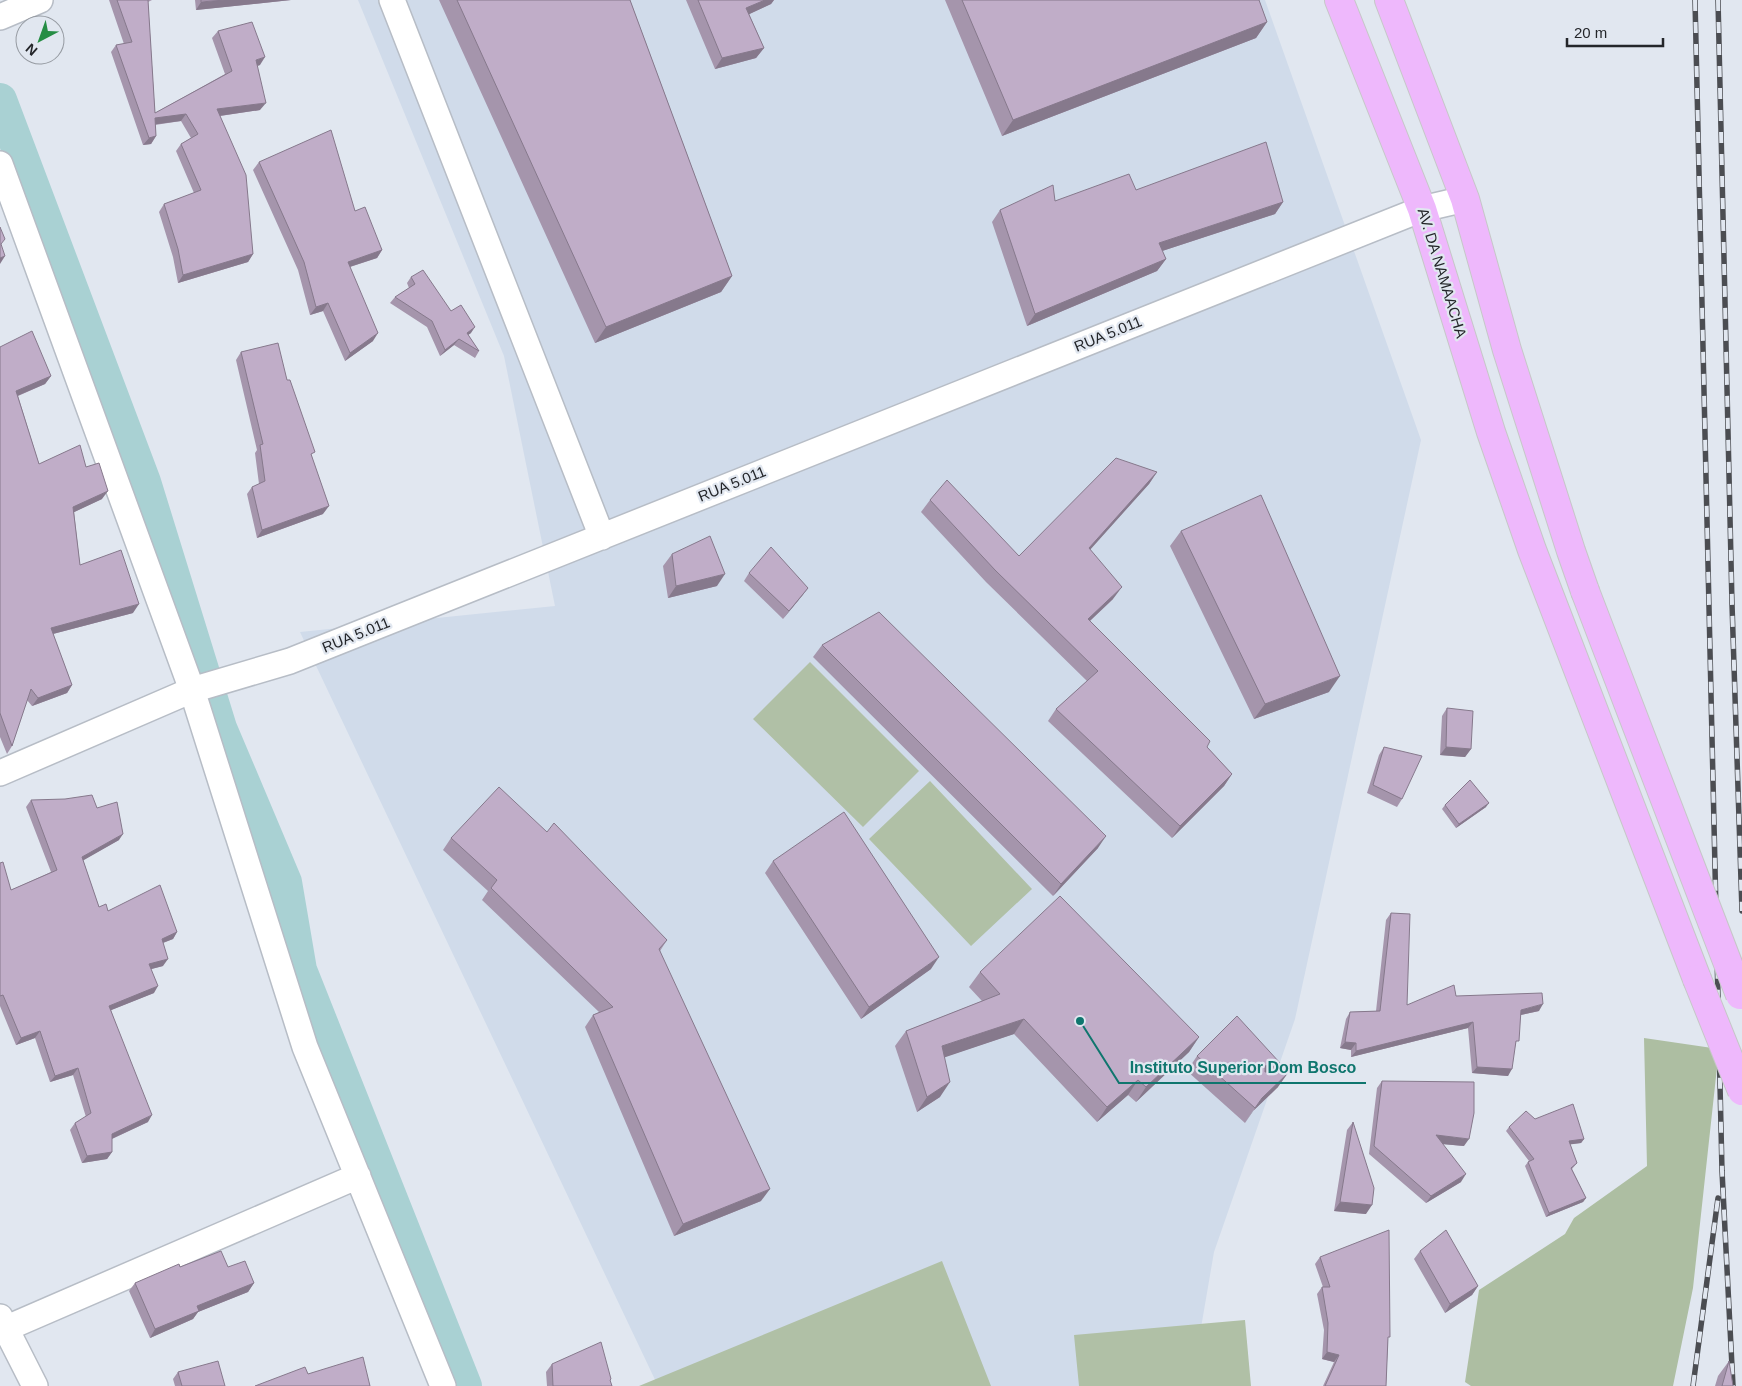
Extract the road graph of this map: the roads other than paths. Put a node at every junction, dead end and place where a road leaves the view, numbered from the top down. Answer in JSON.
{"nodes":[{"id":1,"x":40,"y":0,"type":"edge"},
{"id":2,"x":392,"y":0,"type":"edge"},
{"id":3,"x":1339,"y":0,"type":"edge"},
{"id":4,"x":1389,"y":0,"type":"edge"},
{"id":5,"x":0,"y":17,"type":"edge"},
{"id":6,"x":0,"y":164,"type":"edge"},
{"id":7,"x":1465,"y":199,"type":"junction"},
{"id":8,"x":1422,"y":209,"type":"junction"},
{"id":9,"x":602,"y":537,"type":"junction"},
{"id":10,"x":192,"y":690,"type":"junction"},
{"id":11,"x":0,"y":773,"type":"edge"},
{"id":12,"x":1741,"y":997,"type":"edge"},
{"id":13,"x":1742,"y":1091,"type":"edge"},
{"id":14,"x":358,"y":1176,"type":"junction"},
{"id":15,"x":2,"y":1326,"type":"edge"},
{"id":16,"x":35,"y":1386,"type":"edge"},
{"id":17,"x":443,"y":1386,"type":"edge"}],
"edges":[{"from":1,"to":5,"type":"street"},
{"from":2,"to":9,"type":"street"},
{"from":3,"to":8,"type":"highway","name":"AV. DA NAMAACHA"},
{"from":4,"to":7,"type":"highway"},
{"from":6,"to":10,"type":"street"},
{"from":7,"to":8,"type":"street","name":"RUA 5.011"},
{"from":7,"to":12,"type":"highway","bridge":true},
{"from":8,"to":9,"type":"street","name":"RUA 5.011"},
{"from":8,"to":13,"type":"highway","name":"AV. DA NAMAACHA","bridge":true},
{"from":9,"to":10,"type":"street","name":"RUA 5.011"},
{"from":10,"to":11,"type":"street","name":"RUA 5.011"},
{"from":10,"to":14,"type":"street"},
{"from":14,"to":15,"type":"street"},
{"from":14,"to":17,"type":"street"},
{"from":15,"to":16,"type":"street"}]}
